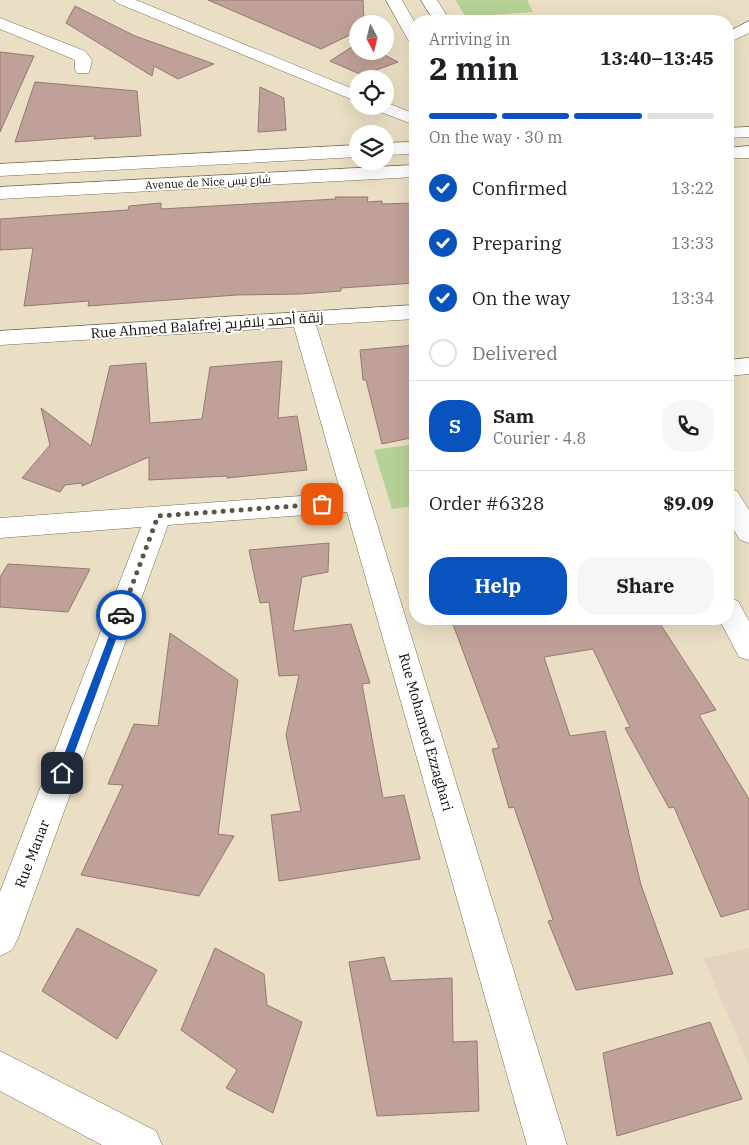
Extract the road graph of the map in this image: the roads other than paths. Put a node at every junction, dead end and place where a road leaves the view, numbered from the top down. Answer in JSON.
{"nodes":[{"id":1,"x":122,"y":0,"type":"edge"},
{"id":2,"x":394,"y":0,"type":"edge"},
{"id":3,"x":429,"y":0,"type":"edge"},
{"id":4,"x":438,"y":15,"type":"edge"},
{"id":5,"x":0,"y":23,"type":"edge"},
{"id":6,"x":749,"y":26,"type":"edge"},
{"id":7,"x":409,"y":27,"type":"edge"},
{"id":8,"x":734,"y":35,"type":"edge"},
{"id":9,"x":83,"y":69,"type":"dead end"},
{"id":10,"x":349,"y":93,"type":"edge"},
{"id":11,"x":394,"y":111,"type":"edge"},
{"id":12,"x":409,"y":118,"type":"edge"},
{"id":13,"x":749,"y":132,"type":"edge"},
{"id":14,"x":734,"y":133,"type":"edge"},
{"id":15,"x":409,"y":148,"type":"edge"},
{"id":16,"x":394,"y":149,"type":"edge"},
{"id":17,"x":349,"y":151,"type":"edge"},
{"id":18,"x":749,"y":152,"type":"edge"},
{"id":19,"x":734,"y":153,"type":"edge"},
{"id":20,"x":0,"y":170,"type":"edge"},
{"id":21,"x":409,"y":171,"type":"edge"},
{"id":22,"x":0,"y":193,"type":"edge"},
{"id":23,"x":409,"y":312,"type":"edge"},
{"id":24,"x":303,"y":319,"type":"junction"},
{"id":25,"x":0,"y":338,"type":"edge"},
{"id":26,"x":749,"y":366,"type":"edge"},
{"id":27,"x":734,"y":367,"type":"edge"},
{"id":28,"x":358,"y":501,"type":"junction"},
{"id":29,"x":734,"y":508,"type":"edge"},
{"id":30,"x":158,"y":516,"type":"junction"},
{"id":31,"x":0,"y":528,"type":"edge"},
{"id":32,"x":749,"y":534,"type":"edge"},
{"id":33,"x":734,"y":620,"type":"edge"},
{"id":34,"x":749,"y":648,"type":"edge"},
{"id":35,"x":0,"y":938,"type":"edge"},
{"id":36,"x":0,"y":1070,"type":"edge"},
{"id":37,"x":142,"y":1145,"type":"edge"},
{"id":38,"x":547,"y":1145,"type":"edge"}],
"edges":[{"from":1,"to":10,"type":"street"},
{"from":2,"to":7,"type":"street"},
{"from":3,"to":4,"type":"street"},
{"from":5,"to":9,"type":"street"},
{"from":6,"to":8,"type":"street"},
{"from":11,"to":12,"type":"street"},
{"from":13,"to":14,"type":"street"},
{"from":15,"to":16,"type":"street"},
{"from":17,"to":20,"type":"street","name":"Avenue de Nice شارع نيس"},
{"from":18,"to":19,"type":"street"},
{"from":21,"to":22,"type":"street","name":"Avenue de Nice شارع نيس"},
{"from":23,"to":24,"type":"street","name":"Rue Ahmed Balafrej زنقة أحمد بلافريج"},
{"from":24,"to":25,"type":"street","name":"Rue Ahmed Balafrej زنقة أحمد بلافريج"},
{"from":24,"to":28,"type":"street","name":"Rue Mohamed Ezzaghari"},
{"from":26,"to":27,"type":"street"},
{"from":28,"to":30,"type":"street"},
{"from":28,"to":38,"type":"street","name":"Rue Mohamed Ezzaghari"},
{"from":29,"to":32,"type":"street"},
{"from":30,"to":31,"type":"street"},
{"from":30,"to":35,"type":"street","name":"Rue Manar"},
{"from":33,"to":34,"type":"street"},
{"from":36,"to":37,"type":"street"}]}
